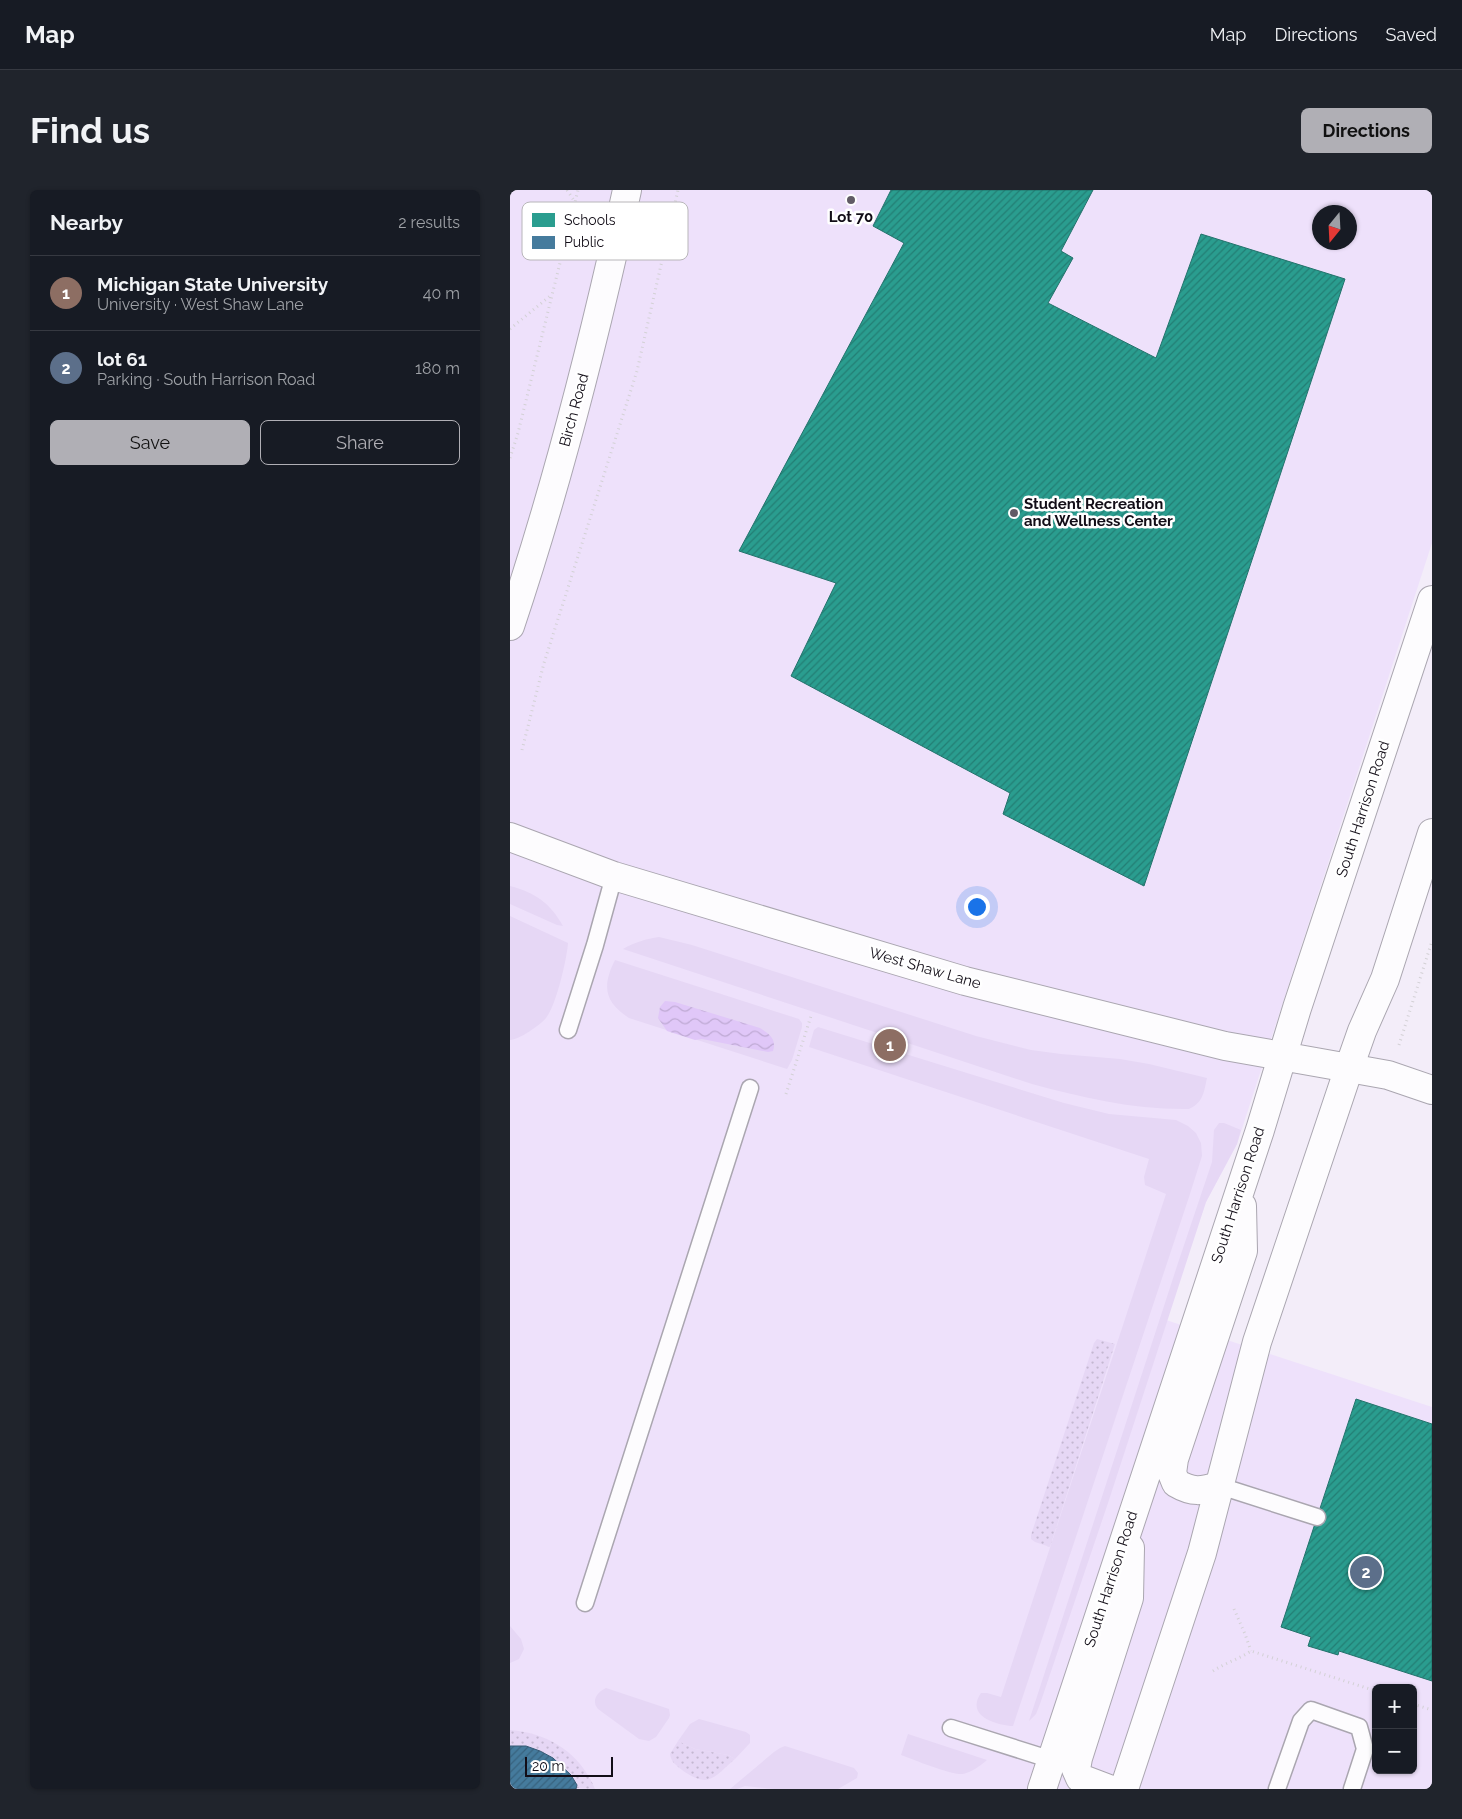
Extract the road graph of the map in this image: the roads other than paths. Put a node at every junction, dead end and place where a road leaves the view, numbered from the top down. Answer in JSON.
{"nodes":[{"id":1,"x":612,"y":260,"type":"edge"},
{"id":2,"x":1432,"y":600,"type":"edge"},
{"id":3,"x":510,"y":626,"type":"edge"},
{"id":4,"x":1432,"y":833,"type":"edge"},
{"id":5,"x":510,"y":837,"type":"edge"},
{"id":6,"x":614,"y":876,"type":"junction"},
{"id":7,"x":568,"y":1030,"type":"dead end"},
{"id":8,"x":1283,"y":1055,"type":"junction"},
{"id":9,"x":1349,"y":1068,"type":"junction"},
{"id":10,"x":750,"y":1088,"type":"dead end"},
{"id":11,"x":1432,"y":1090,"type":"edge"},
{"id":12,"x":1242,"y":1184,"type":"junction"},
{"id":13,"x":1220,"y":1486,"type":"junction"},
{"id":14,"x":1317,"y":1517,"type":"dead end"},
{"id":15,"x":1130,"y":1519,"type":"junction"},
{"id":16,"x":585,"y":1603,"type":"dead end"},
{"id":17,"x":951,"y":1728,"type":"dead end"},
{"id":18,"x":1052,"y":1760,"type":"junction"},
{"id":19,"x":1042,"y":1789,"type":"edge"},
{"id":20,"x":1109,"y":1789,"type":"edge"},
{"id":21,"x":1124,"y":1789,"type":"edge"},
{"id":22,"x":1277,"y":1789,"type":"edge"},
{"id":23,"x":1352,"y":1789,"type":"edge"}],
"edges":[{"from":1,"to":3,"type":"street","name":"Birch Road"},
{"from":2,"to":8,"type":"street","name":"South Harrison Road"},
{"from":4,"to":9,"type":"street"},
{"from":5,"to":6,"type":"street","name":"West Shaw Lane"},
{"from":6,"to":7,"type":"lane"},
{"from":6,"to":8,"type":"street","name":"West Shaw Lane"},
{"from":8,"to":9,"type":"street","name":"West Shaw Lane"},
{"from":8,"to":12,"type":"street","name":"South Harrison Road"},
{"from":9,"to":11,"type":"street","name":"West Shaw Lane"},
{"from":9,"to":13,"type":"street"},
{"from":10,"to":16,"type":"lane"},
{"from":12,"to":13,"type":"street"},
{"from":12,"to":15,"type":"street","name":"South Harrison Road"},
{"from":13,"to":14,"type":"lane"},
{"from":13,"to":21,"type":"street"},
{"from":15,"to":18,"type":"street","name":"South Harrison Road"},
{"from":15,"to":20,"type":"street"},
{"from":17,"to":18,"type":"lane"},
{"from":18,"to":19,"type":"street","name":"South Harrison Road"},
{"from":22,"to":23,"type":"lane"}]}
